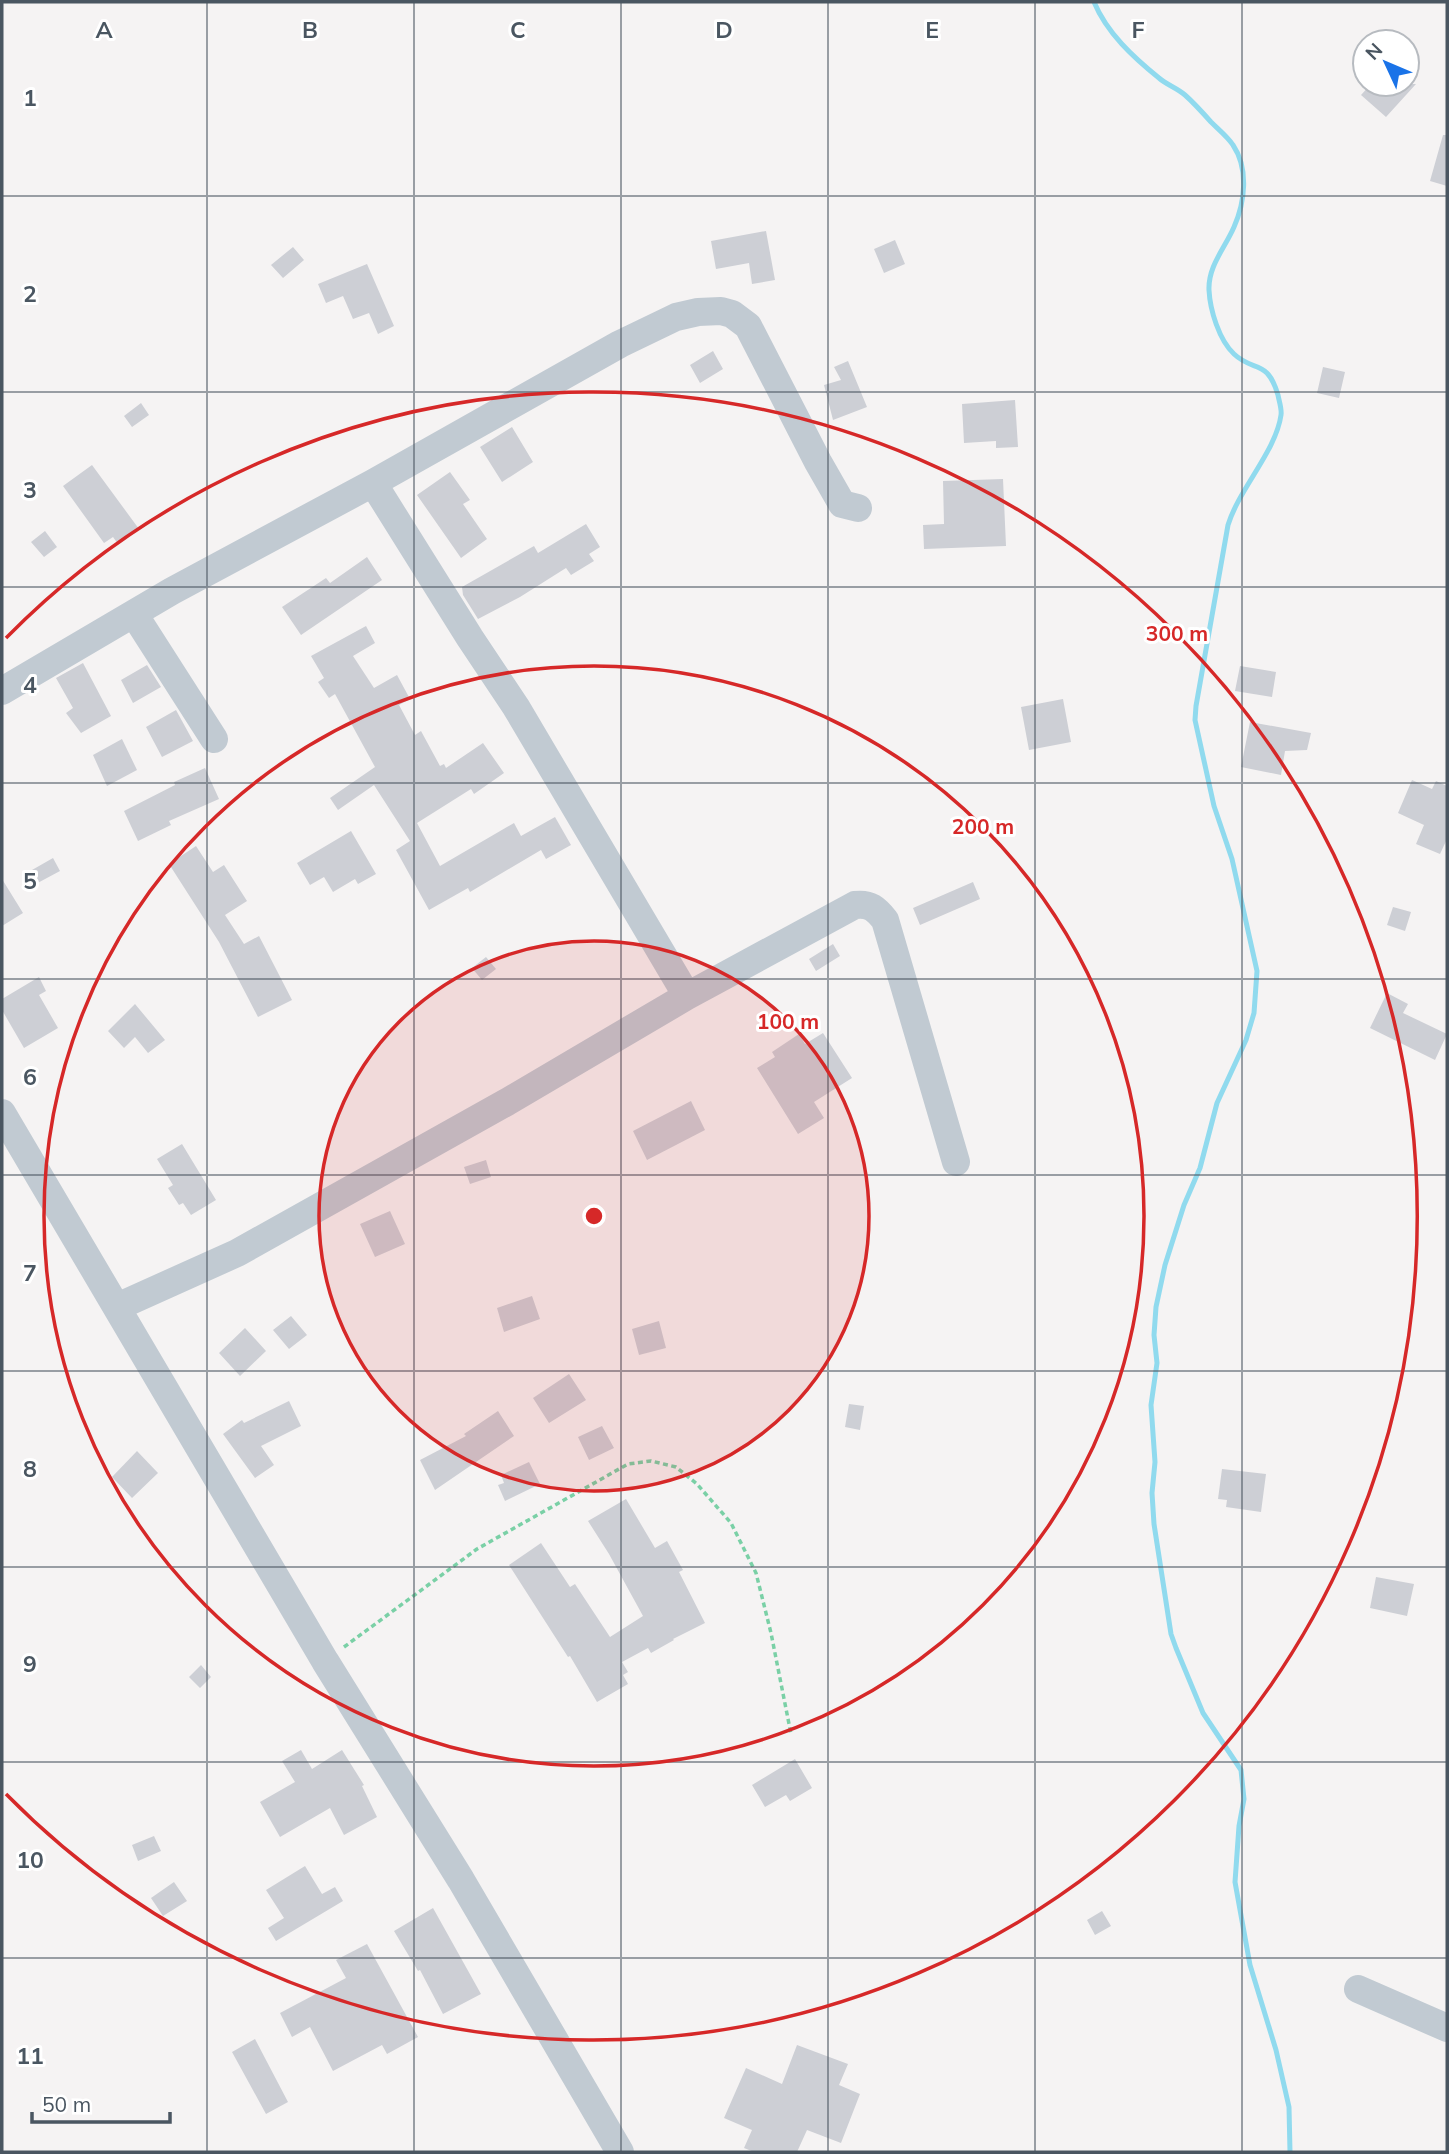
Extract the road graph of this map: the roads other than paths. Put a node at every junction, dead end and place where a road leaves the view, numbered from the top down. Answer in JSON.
{"nodes":[{"id":1,"x":373,"y":483,"type":"junction"},
{"id":2,"x":858,"y":508,"type":"dead end"},
{"id":3,"x":134,"y":614,"type":"junction"},
{"id":4,"x":2,"y":691,"type":"edge"},
{"id":5,"x":214,"y":739,"type":"dead end"},
{"id":6,"x":687,"y":996,"type":"junction"},
{"id":7,"x":2,"y":1112,"type":"edge"},
{"id":8,"x":956,"y":1162,"type":"dead end"},
{"id":9,"x":117,"y":1307,"type":"junction"},
{"id":10,"x":1358,"y":1989,"type":"dead end"},
{"id":11,"x":1447,"y":2028,"type":"edge"},
{"id":12,"x":620,"y":2152,"type":"edge"}],
"edges":[{"from":1,"to":2,"type":"street"},
{"from":1,"to":3,"type":"street"},
{"from":1,"to":6,"type":"street"},
{"from":3,"to":4,"type":"street"},
{"from":3,"to":5,"type":"street"},
{"from":6,"to":8,"type":"street"},
{"from":6,"to":9,"type":"street"},
{"from":7,"to":9,"type":"street"},
{"from":9,"to":12,"type":"street"},
{"from":10,"to":11,"type":"street"}]}
